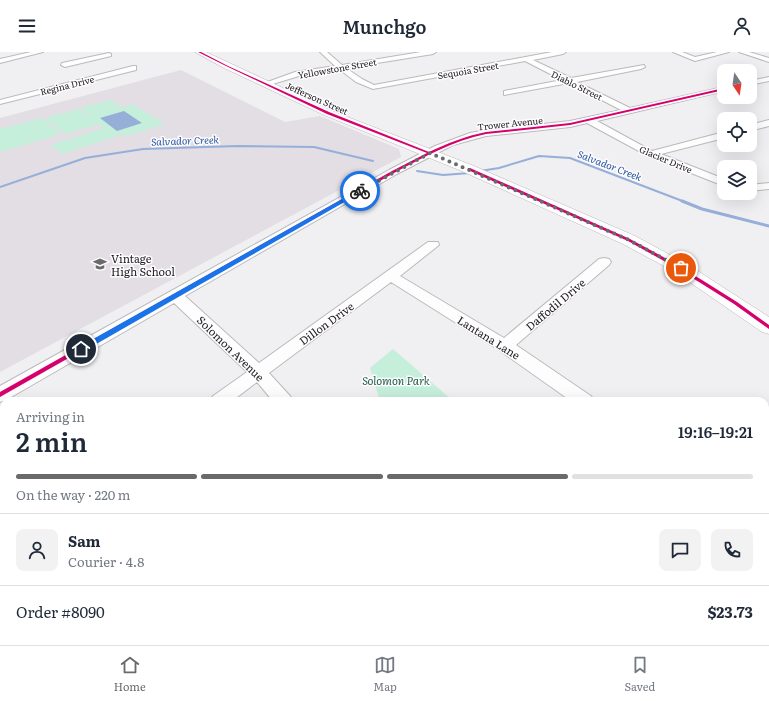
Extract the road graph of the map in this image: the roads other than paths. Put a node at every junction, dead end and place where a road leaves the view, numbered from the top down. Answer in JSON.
{"nodes":[{"id":1,"x":40,"y":52,"type":"edge"},
{"id":2,"x":199,"y":52,"type":"edge"},
{"id":3,"x":323,"y":52,"type":"edge"},
{"id":4,"x":434,"y":52,"type":"edge"},
{"id":5,"x":563,"y":52,"type":"edge"},
{"id":6,"x":676,"y":52,"type":"edge"},
{"id":7,"x":726,"y":52,"type":"edge"},
{"id":8,"x":742,"y":52,"type":"edge"},
{"id":9,"x":113,"y":57,"type":"edge"},
{"id":10,"x":526,"y":60,"type":"junction"},
{"id":11,"x":769,"y":60,"type":"edge"},
{"id":12,"x":0,"y":61,"type":"edge"},
{"id":13,"x":65,"y":65,"type":"dead end"},
{"id":14,"x":341,"y":67,"type":"junction"},
{"id":15,"x":641,"y":67,"type":"dead end"},
{"id":16,"x":769,"y":78,"type":"edge"},
{"id":17,"x":569,"y":81,"type":"junction"},
{"id":18,"x":757,"y":81,"type":"edge"},
{"id":19,"x":266,"y":84,"type":"junction"},
{"id":20,"x":717,"y":91,"type":"edge"},
{"id":21,"x":507,"y":93,"type":"dead end"},
{"id":22,"x":0,"y":102,"type":"edge"},
{"id":23,"x":628,"y":110,"type":"junction"},
{"id":24,"x":589,"y":120,"type":"junction"},
{"id":25,"x":769,"y":123,"type":"edge"},
{"id":26,"x":757,"y":126,"type":"edge"},
{"id":27,"x":717,"y":137,"type":"edge"},
{"id":28,"x":430,"y":153,"type":"junction"},
{"id":29,"x":651,"y":154,"type":"junction"},
{"id":30,"x":717,"y":180,"type":"edge"},
{"id":31,"x":769,"y":186,"type":"edge"},
{"id":32,"x":757,"y":187,"type":"edge"},
{"id":33,"x":433,"y":245,"type":"dead end"},
{"id":34,"x":604,"y":262,"type":"dead end"},
{"id":35,"x":391,"y":276,"type":"junction"},
{"id":36,"x":176,"y":296,"type":"junction"},
{"id":37,"x":769,"y":327,"type":"edge"},
{"id":38,"x":505,"y":346,"type":"junction"},
{"id":39,"x":258,"y":372,"type":"junction"},
{"id":40,"x":0,"y":395,"type":"edge"},
{"id":41,"x":224,"y":397,"type":"edge"},
{"id":42,"x":280,"y":397,"type":"edge"},
{"id":43,"x":578,"y":397,"type":"edge"}],
"edges":[{"from":1,"to":12,"type":"street"},
{"from":2,"to":19,"type":"main road","name":"Jefferson Street"},
{"from":3,"to":14,"type":"street"},
{"from":4,"to":14,"type":"street","name":"Yellowstone Street"},
{"from":5,"to":10,"type":"street","name":"Sequoia Street"},
{"from":6,"to":7,"type":"street"},
{"from":8,"to":11,"type":"street"},
{"from":9,"to":13,"type":"street"},
{"from":9,"to":22,"type":"street","name":"Regina Drive"},
{"from":10,"to":14,"type":"street","name":"Sequoia Street"},
{"from":10,"to":17,"type":"street","name":"Diablo Street"},
{"from":14,"to":19,"type":"street","name":"Yellowstone Street"},
{"from":15,"to":17,"type":"street"},
{"from":16,"to":18,"type":"street"},
{"from":17,"to":21,"type":"street"},
{"from":17,"to":23,"type":"street","name":"Diablo Street"},
{"from":19,"to":28,"type":"main road","name":"Jefferson Street"},
{"from":20,"to":23,"type":"street","name":"Trower Avenue"},
{"from":23,"to":24,"type":"street","name":"Trower Avenue"},
{"from":24,"to":28,"type":"street","name":"Trower Avenue"},
{"from":24,"to":29,"type":"street","name":"Glacier Drive"},
{"from":25,"to":26,"type":"street"},
{"from":27,"to":29,"type":"street"},
{"from":28,"to":36,"type":"street","name":"Trower Avenue"},
{"from":28,"to":37,"type":"main road","name":"Jefferson Street"},
{"from":29,"to":30,"type":"street","name":"Glacier Drive"},
{"from":31,"to":32,"type":"street"},
{"from":33,"to":35,"type":"street","name":"Dillon Drive"},
{"from":34,"to":38,"type":"street","name":"Daffodil Drive"},
{"from":35,"to":38,"type":"street","name":"Lantana Lane"},
{"from":35,"to":39,"type":"street","name":"Dillon Drive"},
{"from":36,"to":39,"type":"street","name":"Solomon Avenue"},
{"from":36,"to":40,"type":"street","name":"Trower Avenue"},
{"from":38,"to":43,"type":"street","name":"Lantana Lane"},
{"from":39,"to":41,"type":"street","name":"Dillon Drive"},
{"from":39,"to":42,"type":"street","name":"Solomon Avenue"}]}
